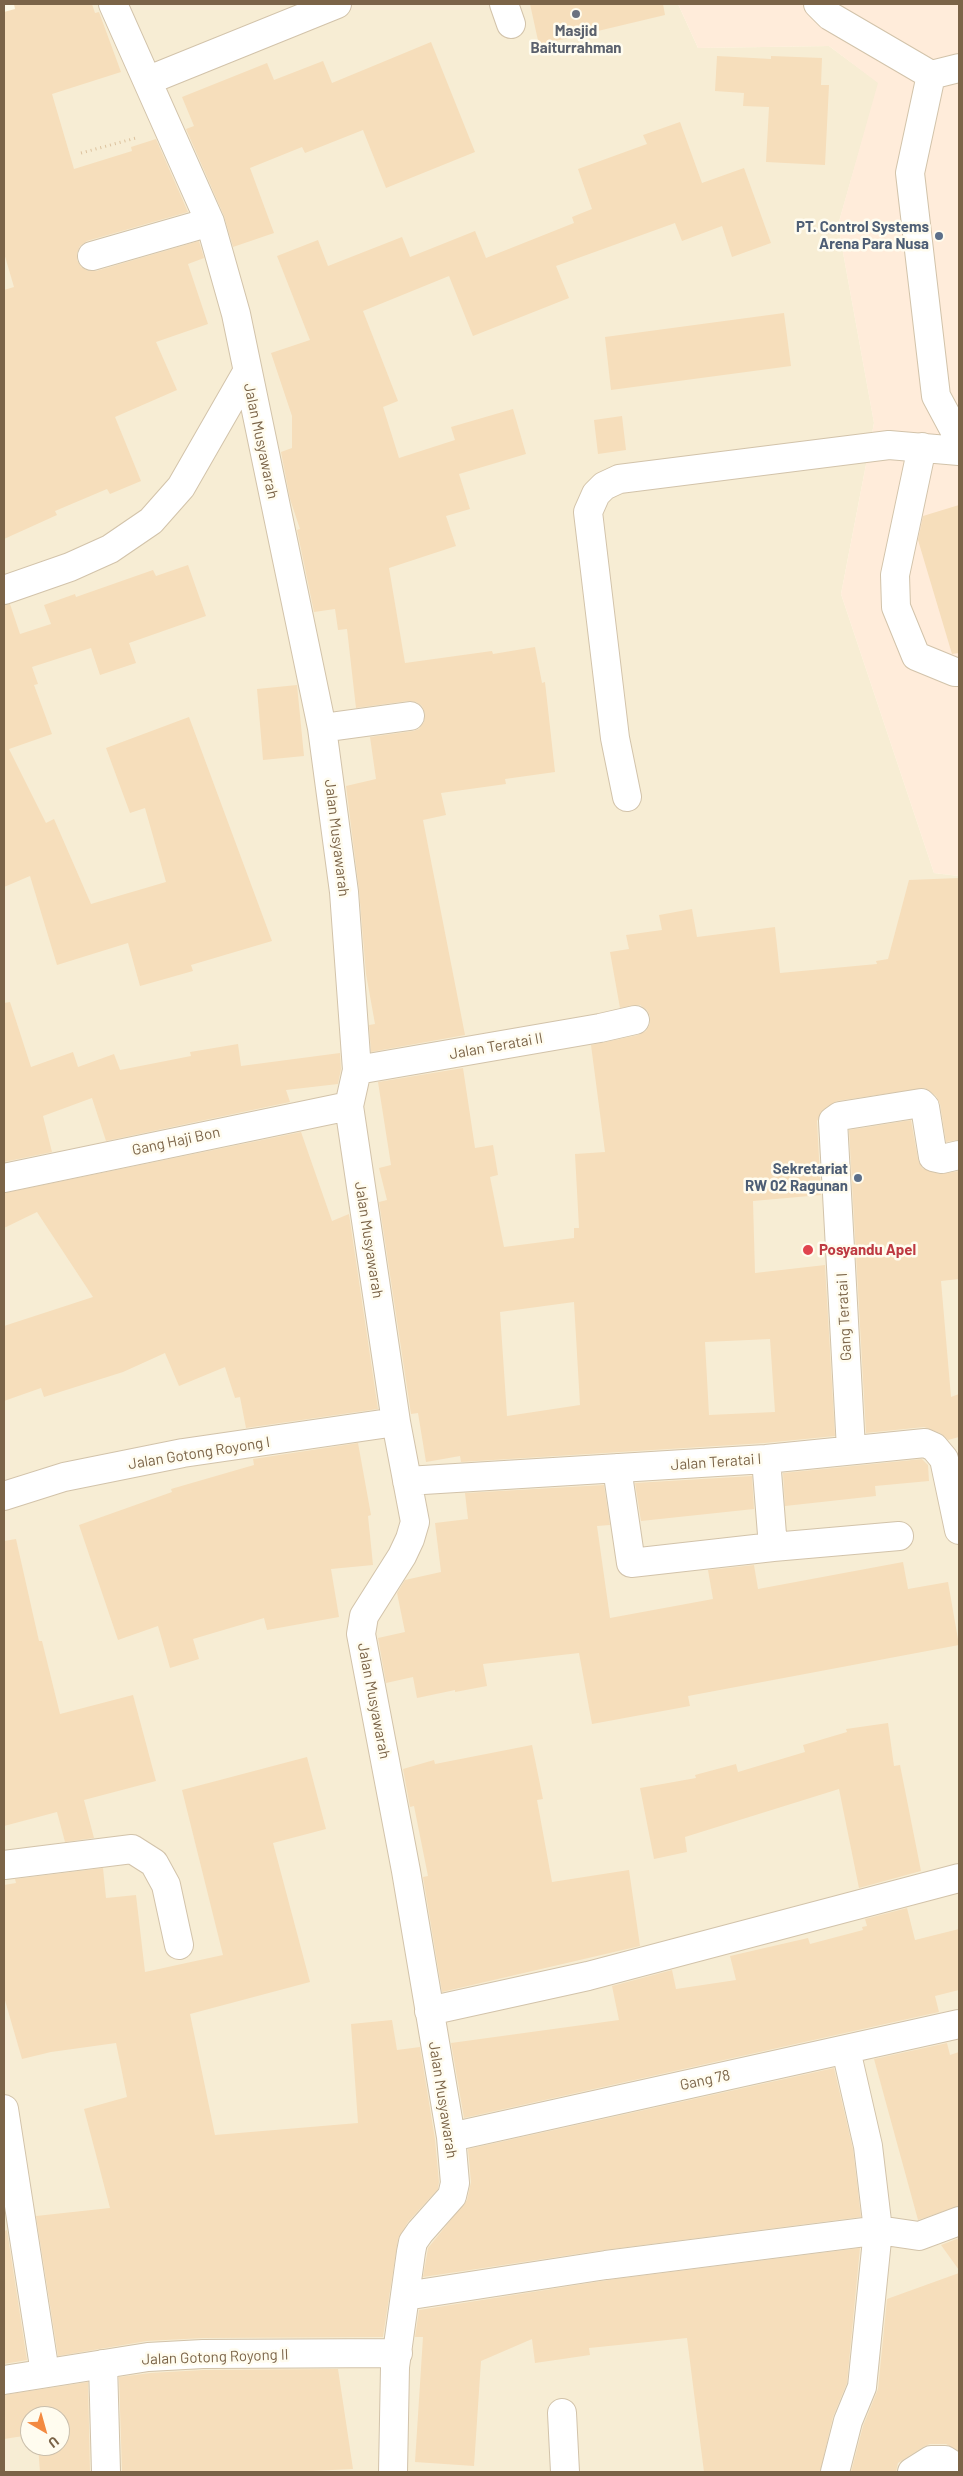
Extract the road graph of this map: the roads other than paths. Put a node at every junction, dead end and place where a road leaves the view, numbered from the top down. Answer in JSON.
{"nodes":[{"id":1,"x":113,"y":4,"type":"edge"},
{"id":2,"x":337,"y":4,"type":"edge"},
{"id":3,"x":818,"y":4,"type":"edge"},
{"id":4,"x":959,"y":68,"type":"edge"},
{"id":5,"x":931,"y":75,"type":"junction"},
{"id":6,"x":149,"y":80,"type":"junction"},
{"id":7,"x":210,"y":222,"type":"junction"},
{"id":8,"x":92,"y":256,"type":"dead end"},
{"id":9,"x":247,"y":372,"type":"junction"},
{"id":10,"x":959,"y":439,"type":"edge"},
{"id":11,"x":922,"y":447,"type":"junction"},
{"id":12,"x":959,"y":451,"type":"edge"},
{"id":13,"x":4,"y":590,"type":"edge"},
{"id":14,"x":959,"y":672,"type":"edge"},
{"id":15,"x":410,"y":716,"type":"dead end"},
{"id":16,"x":322,"y":728,"type":"junction"},
{"id":17,"x":627,"y":797,"type":"dead end"},
{"id":18,"x":635,"y":1020,"type":"dead end"},
{"id":19,"x":357,"y":1070,"type":"junction"},
{"id":20,"x":349,"y":1106,"type":"junction"},
{"id":21,"x":959,"y":1156,"type":"edge"},
{"id":22,"x":4,"y":1178,"type":"edge"},
{"id":23,"x":396,"y":1422,"type":"junction"},
{"id":24,"x":851,"y":1449,"type":"junction"},
{"id":25,"x":766,"y":1459,"type":"junction"},
{"id":26,"x":616,"y":1468,"type":"junction"},
{"id":27,"x":407,"y":1481,"type":"junction"},
{"id":28,"x":4,"y":1496,"type":"edge"},
{"id":29,"x":959,"y":1530,"type":"edge"},
{"id":30,"x":900,"y":1536,"type":"dead end"},
{"id":31,"x":774,"y":1547,"type":"junction"},
{"id":32,"x":4,"y":1865,"type":"edge"},
{"id":33,"x":959,"y":1878,"type":"edge"},
{"id":34,"x":179,"y":1945,"type":"dead end"},
{"id":35,"x":429,"y":2011,"type":"junction"},
{"id":36,"x":959,"y":2024,"type":"edge"},
{"id":37,"x":846,"y":2050,"type":"junction"},
{"id":38,"x":4,"y":2109,"type":"edge"},
{"id":39,"x":451,"y":2137,"type":"junction"},
{"id":40,"x":959,"y":2221,"type":"edge"},
{"id":41,"x":878,"y":2230,"type":"junction"},
{"id":42,"x":405,"y":2296,"type":"junction"},
{"id":43,"x":398,"y":2353,"type":"junction"},
{"id":44,"x":103,"y":2364,"type":"junction"},
{"id":45,"x":45,"y":2373,"type":"junction"},
{"id":46,"x":4,"y":2380,"type":"edge"},
{"id":47,"x":562,"y":2412,"type":"dead end"},
{"id":48,"x":959,"y":2469,"type":"edge"},
{"id":49,"x":106,"y":2472,"type":"edge"},
{"id":50,"x":393,"y":2472,"type":"edge"},
{"id":51,"x":565,"y":2472,"type":"edge"},
{"id":52,"x":835,"y":2472,"type":"edge"},
{"id":53,"x":912,"y":2472,"type":"edge"}],
"edges":[{"from":1,"to":6,"type":"street","name":"Jalan Musyawarah"},
{"from":2,"to":6,"type":"street"},
{"from":3,"to":5,"type":"street"},
{"from":4,"to":5,"type":"street"},
{"from":5,"to":10,"type":"street"},
{"from":6,"to":7,"type":"street","name":"Jalan Musyawarah"},
{"from":7,"to":8,"type":"street"},
{"from":7,"to":9,"type":"street","name":"Jalan Musyawarah"},
{"from":9,"to":13,"type":"street"},
{"from":9,"to":16,"type":"street","name":"Jalan Musyawarah"},
{"from":11,"to":12,"type":"street"},
{"from":11,"to":14,"type":"street"},
{"from":11,"to":17,"type":"street"},
{"from":15,"to":16,"type":"street"},
{"from":16,"to":19,"type":"street","name":"Jalan Musyawarah"},
{"from":18,"to":19,"type":"street","name":"Jalan Teratai II"},
{"from":19,"to":20,"type":"street","name":"Jalan Musyawarah"},
{"from":20,"to":22,"type":"street","name":"Gang Haji Bon"},
{"from":20,"to":23,"type":"street","name":"Jalan Musyawarah"},
{"from":21,"to":24,"type":"street","name":"Gang Teratai I"},
{"from":23,"to":27,"type":"street","name":"Jalan Musyawarah"},
{"from":23,"to":28,"type":"street","name":"Jalan Gotong Royong I"},
{"from":24,"to":25,"type":"street","name":"Jalan Teratai I"},
{"from":24,"to":29,"type":"street","name":"Jalan Teratai I"},
{"from":25,"to":26,"type":"street","name":"Jalan Teratai I"},
{"from":25,"to":31,"type":"street"},
{"from":26,"to":27,"type":"street","name":"Jalan Teratai I"},
{"from":26,"to":31,"type":"street"},
{"from":27,"to":35,"type":"street","name":"Jalan Musyawarah"},
{"from":30,"to":31,"type":"street"},
{"from":32,"to":34,"type":"street"},
{"from":33,"to":35,"type":"street"},
{"from":35,"to":39,"type":"street","name":"Jalan Musyawarah"},
{"from":36,"to":37,"type":"street","name":"Gang 78"},
{"from":37,"to":39,"type":"street","name":"Gang 78"},
{"from":37,"to":41,"type":"street"},
{"from":38,"to":45,"type":"street"},
{"from":39,"to":42,"type":"street","name":"Jalan Musyawarah"},
{"from":40,"to":41,"type":"street"},
{"from":41,"to":42,"type":"street"},
{"from":41,"to":52,"type":"street"},
{"from":42,"to":43,"type":"street","name":"Jalan Musyawarah"},
{"from":43,"to":44,"type":"street","name":"Jalan Gotong Royong II"},
{"from":43,"to":50,"type":"street","name":"Jalan Musyawarah"},
{"from":44,"to":45,"type":"street","name":"Jalan Gotong Royong II"},
{"from":44,"to":49,"type":"street"},
{"from":45,"to":46,"type":"street","name":"Jalan Gotong Royong II"},
{"from":47,"to":51,"type":"street"},
{"from":48,"to":53,"type":"street"}]}
